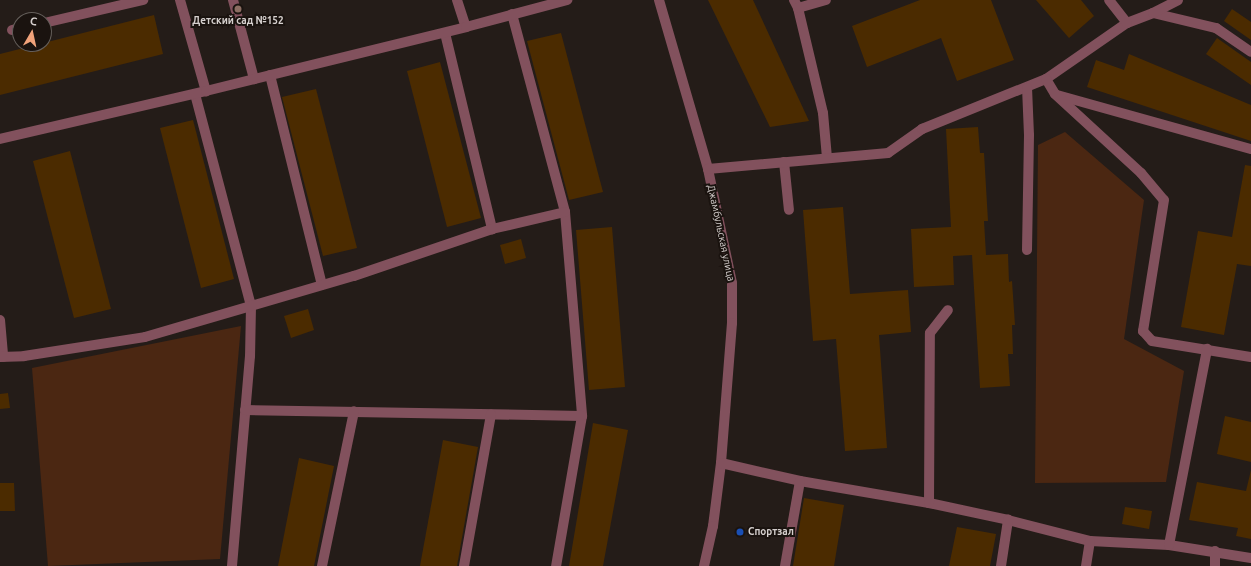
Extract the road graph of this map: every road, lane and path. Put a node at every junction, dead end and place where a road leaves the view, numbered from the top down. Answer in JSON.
{"nodes":[{"id":1,"x":143,"y":0,"type":"edge"},
{"id":2,"x":180,"y":0,"type":"edge"},
{"id":3,"x":233,"y":0,"type":"edge"},
{"id":4,"x":457,"y":0,"type":"edge"},
{"id":5,"x":567,"y":0,"type":"edge"},
{"id":6,"x":659,"y":0,"type":"edge"},
{"id":7,"x":826,"y":0,"type":"edge"},
{"id":8,"x":1109,"y":0,"type":"edge"},
{"id":9,"x":1178,"y":0,"type":"edge"},
{"id":10,"x":796,"y":4,"type":"edge"},
{"id":11,"x":1153,"y":13,"type":"junction"},
{"id":12,"x":512,"y":14,"type":"junction"},
{"id":13,"x":52,"y":21,"type":"edge"},
{"id":14,"x":1127,"y":23,"type":"junction"},
{"id":15,"x":466,"y":28,"type":"junction"},
{"id":16,"x":445,"y":33,"type":"junction"},
{"id":17,"x":1251,"y":52,"type":"edge"},
{"id":18,"x":270,"y":75,"type":"junction"},
{"id":19,"x":254,"y":78,"type":"junction"},
{"id":20,"x":1046,"y":79,"type":"junction"},
{"id":21,"x":1027,"y":88,"type":"junction"},
{"id":22,"x":206,"y":92,"type":"junction"},
{"id":23,"x":195,"y":94,"type":"junction"},
{"id":24,"x":1055,"y":94,"type":"junction"},
{"id":25,"x":0,"y":139,"type":"edge"},
{"id":26,"x":1251,"y":149,"type":"edge"},
{"id":27,"x":827,"y":158,"type":"junction"},
{"id":28,"x":784,"y":162,"type":"junction"},
{"id":29,"x":708,"y":169,"type":"junction"},
{"id":30,"x":789,"y":210,"type":"dead end"},
{"id":31,"x":566,"y":212,"type":"junction"},
{"id":32,"x":492,"y":229,"type":"junction"},
{"id":33,"x":1026,"y":250,"type":"dead end"},
{"id":34,"x":322,"y":285,"type":"junction"},
{"id":35,"x":251,"y":306,"type":"junction"},
{"id":36,"x":948,"y":310,"type":"dead end"},
{"id":37,"x":0,"y":320,"type":"edge"},
{"id":38,"x":1207,"y":349,"type":"junction"},
{"id":39,"x":1,"y":357,"type":"edge"},
{"id":40,"x":1251,"y":357,"type":"edge"},
{"id":41,"x":245,"y":410,"type":"junction"},
{"id":42,"x":354,"y":411,"type":"junction"},
{"id":43,"x":491,"y":414,"type":"junction"},
{"id":44,"x":582,"y":416,"type":"junction"},
{"id":45,"x":721,"y":463,"type":"junction"},
{"id":46,"x":800,"y":481,"type":"junction"},
{"id":47,"x":929,"y":503,"type":"junction"},
{"id":48,"x":1008,"y":520,"type":"junction"},
{"id":49,"x":1090,"y":541,"type":"junction"},
{"id":50,"x":1170,"y":545,"type":"junction"},
{"id":51,"x":1216,"y":551,"type":"junction"},
{"id":52,"x":1251,"y":558,"type":"edge"},
{"id":53,"x":232,"y":566,"type":"edge"},
{"id":54,"x":322,"y":566,"type":"edge"},
{"id":55,"x":464,"y":566,"type":"edge"},
{"id":56,"x":556,"y":566,"type":"edge"},
{"id":57,"x":704,"y":566,"type":"edge"},
{"id":58,"x":785,"y":566,"type":"edge"},
{"id":59,"x":1001,"y":566,"type":"edge"},
{"id":60,"x":1086,"y":566,"type":"edge"},
{"id":61,"x":1216,"y":566,"type":"edge"}],
"edges":[{"from":1,"to":13,"type":"street"},
{"from":2,"to":22,"type":"street"},
{"from":3,"to":19,"type":"street"},
{"from":4,"to":15,"type":"street"},
{"from":5,"to":12,"type":"street"},
{"from":6,"to":29,"type":"street","name":"Джамбульская улица"},
{"from":7,"to":10,"type":"street"},
{"from":8,"to":14,"type":"street"},
{"from":9,"to":11,"type":"street"},
{"from":10,"to":27,"type":"street"},
{"from":11,"to":14,"type":"street"},
{"from":11,"to":17,"type":"street"},
{"from":12,"to":15,"type":"street"},
{"from":12,"to":31,"type":"street"},
{"from":14,"to":20,"type":"street"},
{"from":15,"to":16,"type":"street"},
{"from":16,"to":18,"type":"street"},
{"from":16,"to":32,"type":"street"},
{"from":18,"to":19,"type":"street"},
{"from":18,"to":34,"type":"street"},
{"from":19,"to":22,"type":"street"},
{"from":20,"to":21,"type":"street"},
{"from":20,"to":24,"type":"street"},
{"from":21,"to":27,"type":"street"},
{"from":21,"to":33,"type":"street"},
{"from":22,"to":23,"type":"street"},
{"from":23,"to":25,"type":"street"},
{"from":23,"to":35,"type":"street"},
{"from":24,"to":26,"type":"street"},
{"from":24,"to":38,"type":"street"},
{"from":27,"to":28,"type":"street"},
{"from":28,"to":29,"type":"street"},
{"from":28,"to":30,"type":"street"},
{"from":29,"to":45,"type":"street","name":"Джамбульская улица"},
{"from":31,"to":32,"type":"street"},
{"from":31,"to":44,"type":"street"},
{"from":32,"to":34,"type":"street"},
{"from":34,"to":35,"type":"street"},
{"from":35,"to":39,"type":"street"},
{"from":35,"to":41,"type":"street"},
{"from":36,"to":47,"type":"street"},
{"from":37,"to":39,"type":"street"},
{"from":38,"to":40,"type":"street"},
{"from":38,"to":50,"type":"street"},
{"from":41,"to":42,"type":"street"},
{"from":41,"to":53,"type":"street"},
{"from":42,"to":43,"type":"street"},
{"from":42,"to":54,"type":"street"},
{"from":43,"to":44,"type":"street"},
{"from":43,"to":55,"type":"street"},
{"from":44,"to":56,"type":"street"},
{"from":45,"to":46,"type":"street"},
{"from":45,"to":57,"type":"street","name":"Джамбульская улица"},
{"from":46,"to":47,"type":"street"},
{"from":46,"to":58,"type":"street"},
{"from":47,"to":48,"type":"street"},
{"from":48,"to":49,"type":"street"},
{"from":48,"to":59,"type":"street"},
{"from":49,"to":50,"type":"street"},
{"from":49,"to":60,"type":"street"},
{"from":50,"to":51,"type":"street"},
{"from":51,"to":52,"type":"street"},
{"from":51,"to":61,"type":"street"}]}
